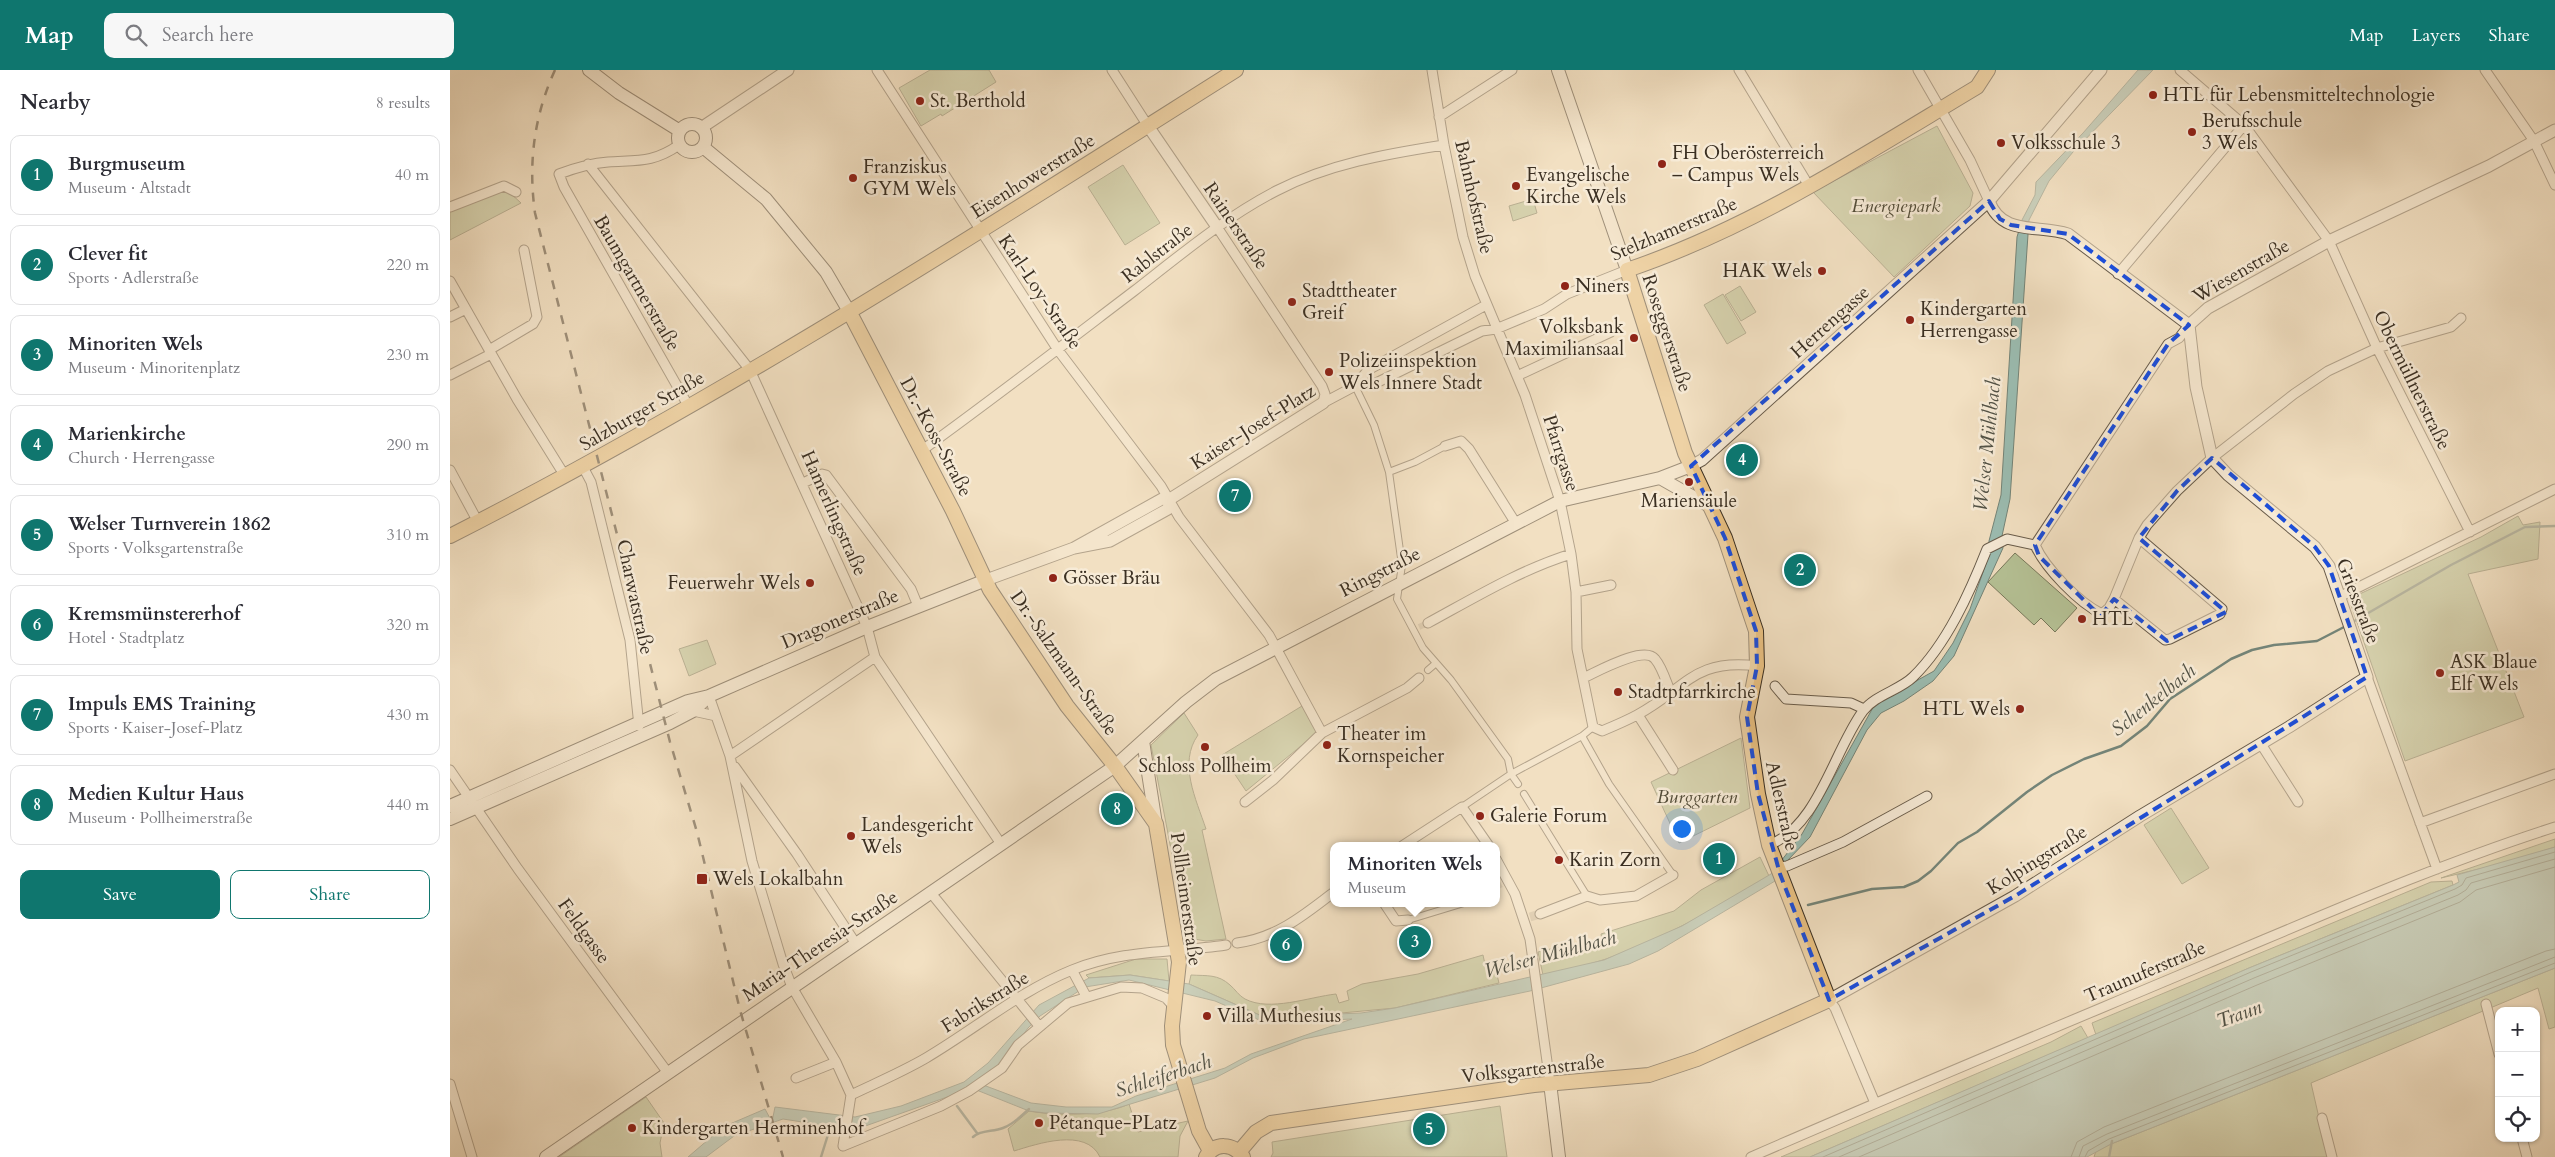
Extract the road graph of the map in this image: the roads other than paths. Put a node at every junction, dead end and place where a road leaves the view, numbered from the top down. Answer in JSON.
{"nodes":[{"id":1,"x":589,"y":70,"type":"edge"},
{"id":2,"x":788,"y":70,"type":"edge"},
{"id":3,"x":877,"y":70,"type":"edge"},
{"id":4,"x":1112,"y":70,"type":"edge"},
{"id":5,"x":1236,"y":70,"type":"edge"},
{"id":6,"x":1432,"y":70,"type":"edge"},
{"id":7,"x":1512,"y":70,"type":"edge"},
{"id":8,"x":1558,"y":70,"type":"edge"},
{"id":9,"x":1739,"y":70,"type":"edge"},
{"id":10,"x":1918,"y":70,"type":"edge"},
{"id":11,"x":1988,"y":70,"type":"edge"},
{"id":12,"x":2101,"y":70,"type":"edge"},
{"id":13,"x":2180,"y":70,"type":"edge"},
{"id":14,"x":2485,"y":70,"type":"edge"},
{"id":15,"x":1941,"y":109,"type":"junction"},
{"id":16,"x":1439,"y":117,"type":"junction"},
{"id":17,"x":2244,"y":125,"type":"junction"},
{"id":18,"x":1148,"y":126,"type":"junction"},
{"id":19,"x":701,"y":128,"type":"junction"},
{"id":20,"x":2555,"y":130,"type":"edge"},
{"id":21,"x":680,"y":131,"type":"junction"},
{"id":22,"x":2534,"y":141,"type":"junction"},
{"id":23,"x":680,"y":145,"type":"junction"},
{"id":24,"x":1444,"y":145,"type":"junction"},
{"id":25,"x":703,"y":147,"type":"junction"},
{"id":26,"x":588,"y":164,"type":"junction"},
{"id":27,"x":2555,"y":185,"type":"edge"},
{"id":28,"x":1809,"y":186,"type":"junction"},
{"id":29,"x":516,"y":192,"type":"dead end"},
{"id":30,"x":1989,"y":201,"type":"junction"},
{"id":31,"x":450,"y":207,"type":"edge"},
{"id":32,"x":1217,"y":227,"type":"junction"},
{"id":33,"x":980,"y":231,"type":"junction"},
{"id":34,"x":2329,"y":241,"type":"junction"},
{"id":35,"x":524,"y":250,"type":"dead end"},
{"id":36,"x":1627,"y":270,"type":"junction"},
{"id":37,"x":2118,"y":274,"type":"junction"},
{"id":38,"x":450,"y":281,"type":"edge"},
{"id":39,"x":1486,"y":305,"type":"junction"},
{"id":40,"x":466,"y":309,"type":"junction"},
{"id":41,"x":850,"y":313,"type":"junction"},
{"id":42,"x":450,"y":317,"type":"edge"},
{"id":43,"x":2461,"y":318,"type":"dead end"},
{"id":44,"x":2189,"y":325,"type":"junction"},
{"id":45,"x":1496,"y":329,"type":"junction"},
{"id":46,"x":1611,"y":332,"type":"dead end"},
{"id":47,"x":2377,"y":348,"type":"junction"},
{"id":48,"x":1058,"y":350,"type":"junction"},
{"id":49,"x":490,"y":352,"type":"junction"},
{"id":50,"x":750,"y":370,"type":"junction"},
{"id":51,"x":450,"y":375,"type":"edge"},
{"id":52,"x":1517,"y":376,"type":"junction"},
{"id":53,"x":1355,"y":386,"type":"junction"},
{"id":54,"x":1323,"y":403,"type":"junction"},
{"id":55,"x":689,"y":407,"type":"junction"},
{"id":56,"x":1445,"y":446,"type":"joint"},
{"id":57,"x":921,"y":451,"type":"junction"},
{"id":58,"x":2212,"y":458,"type":"junction"},
{"id":59,"x":1692,"y":466,"type":"junction"},
{"id":60,"x":583,"y":467,"type":"junction"},
{"id":61,"x":450,"y":470,"type":"edge"},
{"id":62,"x":1389,"y":472,"type":"junction"},
{"id":63,"x":565,"y":476,"type":"junction"},
{"id":64,"x":1660,"y":478,"type":"junction"},
{"id":65,"x":803,"y":483,"type":"junction"},
{"id":66,"x":2555,"y":489,"type":"edge"},
{"id":67,"x":1170,"y":499,"type":"junction"},
{"id":68,"x":1560,"y":501,"type":"junction"},
{"id":69,"x":1711,"y":507,"type":"junction"},
{"id":70,"x":478,"y":522,"type":"junction"},
{"id":71,"x":1515,"y":522,"type":"junction"},
{"id":72,"x":2470,"y":532,"type":"junction"},
{"id":73,"x":450,"y":536,"type":"edge"},
{"id":74,"x":2139,"y":538,"type":"junction"},
{"id":75,"x":2035,"y":545,"type":"junction"},
{"id":76,"x":1571,"y":554,"type":"junction"},
{"id":77,"x":986,"y":580,"type":"junction"},
{"id":78,"x":1398,"y":584,"type":"junction"},
{"id":79,"x":1611,"y":586,"type":"dead end"},
{"id":80,"x":1576,"y":592,"type":"junction"},
{"id":81,"x":2341,"y":596,"type":"junction"},
{"id":82,"x":2114,"y":599,"type":"junction"},
{"id":83,"x":918,"y":606,"type":"junction"},
{"id":84,"x":1428,"y":622,"type":"tunnel mouth"},
{"id":85,"x":867,"y":627,"type":"junction"},
{"id":86,"x":1276,"y":647,"type":"junction"},
{"id":87,"x":875,"y":657,"type":"junction"},
{"id":88,"x":1435,"y":664,"type":"junction"},
{"id":89,"x":1757,"y":666,"type":"junction"},
{"id":90,"x":1428,"y":670,"type":"dead end"},
{"id":91,"x":2367,"y":677,"type":"junction"},
{"id":92,"x":1419,"y":678,"type":"dead end"},
{"id":93,"x":1583,"y":678,"type":"junction"},
{"id":94,"x":1776,"y":686,"type":"dead end"},
{"id":95,"x":1670,"y":691,"type":"junction"},
{"id":96,"x":709,"y":696,"type":"junction"},
{"id":97,"x":1864,"y":709,"type":"junction"},
{"id":98,"x":693,"y":711,"type":"junction"},
{"id":99,"x":1638,"y":714,"type":"junction"},
{"id":100,"x":716,"y":716,"type":"junction"},
{"id":101,"x":639,"y":723,"type":"junction"},
{"id":102,"x":1593,"y":727,"type":"junction"},
{"id":103,"x":1322,"y":733,"type":"junction"},
{"id":104,"x":640,"y":736,"type":"junction"},
{"id":105,"x":1582,"y":736,"type":"junction"},
{"id":106,"x":1143,"y":741,"type":"junction"},
{"id":107,"x":2261,"y":744,"type":"junction"},
{"id":108,"x":731,"y":759,"type":"junction"},
{"id":109,"x":1115,"y":766,"type":"junction"},
{"id":110,"x":450,"y":770,"type":"edge"},
{"id":111,"x":1673,"y":770,"type":"dead end"},
{"id":112,"x":1511,"y":774,"type":"junction"},
{"id":113,"x":2555,"y":774,"type":"edge"},
{"id":114,"x":1518,"y":784,"type":"dead end"},
{"id":115,"x":1524,"y":794,"type":"dead end"},
{"id":116,"x":1927,"y":796,"type":"dead end"},
{"id":117,"x":1245,"y":802,"type":"dead end"},
{"id":118,"x":2298,"y":802,"type":"dead end"},
{"id":119,"x":472,"y":803,"type":"junction"},
{"id":120,"x":450,"y":806,"type":"edge"},
{"id":121,"x":1462,"y":807,"type":"junction"},
{"id":122,"x":450,"y":819,"type":"edge"},
{"id":123,"x":2420,"y":823,"type":"junction"},
{"id":124,"x":1156,"y":824,"type":"junction"},
{"id":125,"x":2555,"y":826,"type":"edge"},
{"id":126,"x":1408,"y":842,"type":"edge"},
{"id":127,"x":1486,"y":842,"type":"edge"},
{"id":128,"x":1001,"y":844,"type":"junction"},
{"id":129,"x":1769,"y":845,"type":"junction"},
{"id":130,"x":1500,"y":868,"type":"edge"},
{"id":131,"x":1780,"y":868,"type":"junction"},
{"id":132,"x":2437,"y":869,"type":"junction"},
{"id":133,"x":1673,"y":875,"type":"joint"},
{"id":134,"x":931,"y":893,"type":"junction"},
{"id":135,"x":1330,"y":895,"type":"edge"},
{"id":136,"x":1587,"y":896,"type":"junction"},
{"id":137,"x":1387,"y":907,"type":"edge"},
{"id":138,"x":1451,"y":907,"type":"edge"},
{"id":139,"x":1540,"y":914,"type":"tunnel mouth"},
{"id":140,"x":1408,"y":920,"type":"joint"},
{"id":141,"x":1237,"y":943,"type":"dead end"},
{"id":142,"x":856,"y":944,"type":"junction"},
{"id":143,"x":1226,"y":945,"type":"dead end"},
{"id":144,"x":1177,"y":949,"type":"junction"},
{"id":145,"x":1074,"y":972,"type":"junction"},
{"id":146,"x":792,"y":987,"type":"junction"},
{"id":147,"x":1085,"y":992,"type":"junction"},
{"id":148,"x":1018,"y":998,"type":"junction"},
{"id":149,"x":1830,"y":1000,"type":"junction"},
{"id":150,"x":2486,"y":1004,"type":"dead end"},
{"id":151,"x":1174,"y":1007,"type":"junction"},
{"id":152,"x":1037,"y":1025,"type":"junction"},
{"id":153,"x":2498,"y":1052,"type":"edge"},
{"id":154,"x":836,"y":1062,"type":"junction"},
{"id":155,"x":668,"y":1073,"type":"junction"},
{"id":156,"x":796,"y":1078,"type":"dead end"},
{"id":157,"x":1550,"y":1083,"type":"junction"},
{"id":158,"x":450,"y":1084,"type":"edge"},
{"id":159,"x":851,"y":1095,"type":"junction"},
{"id":160,"x":1874,"y":1103,"type":"junction"},
{"id":161,"x":2322,"y":1118,"type":"dead end"},
{"id":162,"x":2523,"y":1142,"type":"edge"},
{"id":163,"x":1208,"y":1154,"type":"edge"},
{"id":164,"x":1241,"y":1154,"type":"edge"},
{"id":165,"x":472,"y":1157,"type":"edge"},
{"id":166,"x":546,"y":1157,"type":"edge"},
{"id":167,"x":1559,"y":1157,"type":"edge"},
{"id":168,"x":1751,"y":1157,"type":"edge"},
{"id":169,"x":2332,"y":1157,"type":"edge"},
{"id":170,"x":2527,"y":1157,"type":"edge"}],
"edges":[{"from":1,"to":21,"type":"main road"},
{"from":2,"to":19,"type":"street"},
{"from":3,"to":33,"type":"street","name":"Karl-Loy-Straße"},
{"from":4,"to":18,"type":"street","name":"Rainerstraße"},
{"from":5,"to":18,"type":"main road","name":"Eisenhowerstraße"},
{"from":6,"to":16,"type":"street","name":"Bahnhofstraße"},
{"from":7,"to":16,"type":"street"},
{"from":8,"to":36,"type":"main road","name":"Roseggerstraße"},
{"from":9,"to":28,"type":"street"},
{"from":10,"to":15,"type":"street"},
{"from":11,"to":15,"type":"main road","name":"Stelzhamerstraße"},
{"from":12,"to":30,"type":"street","name":"Herrengasse"},
{"from":13,"to":17,"type":"street","name":"Obermüllnerstraße"},
{"from":14,"to":22,"type":"street"},
{"from":15,"to":28,"type":"main road","name":"Stelzhamerstraße"},
{"from":15,"to":30,"type":"street"},
{"from":16,"to":24,"type":"street","name":"Bahnhofstraße"},
{"from":17,"to":34,"type":"street","name":"Obermüllnerstraße"},
{"from":17,"to":37,"type":"street"},
{"from":18,"to":32,"type":"street","name":"Rainerstraße"},
{"from":18,"to":33,"type":"main road","name":"Eisenhowerstraße"},
{"from":19,"to":21,"type":"main road"},
{"from":19,"to":25,"type":"main road"},
{"from":20,"to":22,"type":"street","name":"Wiesenstraße"},
{"from":21,"to":23,"type":"main road"},
{"from":22,"to":27,"type":"street"},
{"from":22,"to":34,"type":"street","name":"Wiesenstraße"},
{"from":23,"to":25,"type":"main road"},
{"from":23,"to":26,"type":"street"},
{"from":24,"to":32,"type":"street","name":"Rablstraße"},
{"from":24,"to":39,"type":"street","name":"Bahnhofstraße"},
{"from":25,"to":41,"type":"main road"},
{"from":26,"to":50,"type":"street","name":"Hamerlingstraße"},
{"from":26,"to":55,"type":"street","name":"Baumgartnerstraße"},
{"from":28,"to":36,"type":"main road","name":"Stelzhamerstraße"},
{"from":29,"to":31,"type":"street"},
{"from":30,"to":37,"type":"street"},
{"from":30,"to":59,"type":"street","name":"Herrengasse"},
{"from":32,"to":48,"type":"street","name":"Rablstraße"},
{"from":32,"to":54,"type":"street","name":"Rainerstraße"},
{"from":33,"to":41,"type":"main road","name":"Eisenhowerstraße"},
{"from":33,"to":48,"type":"street","name":"Karl-Loy-Straße"},
{"from":34,"to":44,"type":"street","name":"Wiesenstraße"},
{"from":34,"to":47,"type":"street","name":"Obermüllnerstraße"},
{"from":35,"to":49,"type":"street"},
{"from":36,"to":45,"type":"street","name":"Stelzhamerstraße"},
{"from":36,"to":59,"type":"main road","name":"Roseggerstraße"},
{"from":37,"to":44,"type":"street"},
{"from":38,"to":40,"type":"street"},
{"from":39,"to":45,"type":"street","name":"Bahnhofstraße"},
{"from":39,"to":53,"type":"street","name":"Kaiser-Josef-Platz"},
{"from":40,"to":42,"type":"street"},
{"from":40,"to":49,"type":"street"},
{"from":41,"to":50,"type":"main road","name":"Salzburger Straße"},
{"from":41,"to":57,"type":"main road","name":"Dr.-Koss-Straße"},
{"from":43,"to":47,"type":"street"},
{"from":44,"to":58,"type":"street"},
{"from":44,"to":75,"type":"street","name":"Wiesenstraße"},
{"from":45,"to":52,"type":"street","name":"Pfarrgasse"},
{"from":45,"to":53,"type":"street","name":"Kaiser-Josef-Platz"},
{"from":46,"to":52,"type":"street"},
{"from":47,"to":58,"type":"street"},
{"from":47,"to":72,"type":"street","name":"Obermüllnerstraße"},
{"from":48,"to":57,"type":"street","name":"Rablstraße"},
{"from":48,"to":67,"type":"street","name":"Karl-Loy-Straße"},
{"from":49,"to":51,"type":"street"},
{"from":49,"to":63,"type":"street"},
{"from":50,"to":55,"type":"main road","name":"Salzburger Straße"},
{"from":50,"to":65,"type":"street","name":"Hamerlingstraße"},
{"from":52,"to":68,"type":"street","name":"Pfarrgasse"},
{"from":53,"to":54,"type":"street","name":"Kaiser-Josef-Platz"},
{"from":53,"to":62,"type":"street"},
{"from":54,"to":67,"type":"street","name":"Kaiser-Josef-Platz"},
{"from":55,"to":60,"type":"main road","name":"Salzburger Straße"},
{"from":56,"to":62,"type":"street"},
{"from":56,"to":71,"type":"street"},
{"from":57,"to":77,"type":"main road","name":"Dr.-Koss-Straße"},
{"from":58,"to":74,"type":"street"},
{"from":58,"to":81,"type":"street","name":"Griesstraße"},
{"from":59,"to":64,"type":"main road","name":"Ringstraße"},
{"from":59,"to":69,"type":"main road","name":"Adlerstraße"},
{"from":60,"to":63,"type":"main road","name":"Salzburger Straße"},
{"from":60,"to":101,"type":"street","name":"Charwatstraße"},
{"from":61,"to":70,"type":"street"},
{"from":62,"to":78,"type":"street"},
{"from":63,"to":70,"type":"main road","name":"Salzburger Straße"},
{"from":64,"to":68,"type":"main road","name":"Ringstraße"},
{"from":64,"to":69,"type":"main road"},
{"from":65,"to":83,"type":"street"},
{"from":65,"to":85,"type":"street","name":"Hamerlingstraße"},
{"from":66,"to":72,"type":"street"},
{"from":67,"to":77,"type":"street","name":"Kaiser-Josef-Platz"},
{"from":67,"to":86,"type":"street","name":"Karl-Loy-Straße"},
{"from":68,"to":71,"type":"main road","name":"Ringstraße"},
{"from":68,"to":76,"type":"street","name":"Pfarrgasse"},
{"from":69,"to":89,"type":"main road","name":"Adlerstraße"},
{"from":70,"to":73,"type":"main road","name":"Salzburger Straße"},
{"from":71,"to":78,"type":"main road","name":"Ringstraße"},
{"from":72,"to":81,"type":"street"},
{"from":74,"to":82,"type":"street"},
{"from":74,"to":82,"type":"street"},
{"from":75,"to":82,"type":"street"},
{"from":75,"to":97,"type":"street"},
{"from":76,"to":80,"type":"street","name":"Pfarrgasse"},
{"from":76,"to":84,"type":"street"},
{"from":77,"to":83,"type":"main road","name":"Dragonerstraße"},
{"from":77,"to":109,"type":"main road","name":"Dr.-Salzmann-Straße"},
{"from":78,"to":86,"type":"main road","name":"Ringstraße"},
{"from":78,"to":88,"type":"street"},
{"from":79,"to":80,"type":"street"},
{"from":80,"to":93,"type":"street","name":"Pfarrgasse"},
{"from":81,"to":91,"type":"street","name":"Griesstraße"},
{"from":83,"to":85,"type":"main road","name":"Dragonerstraße"},
{"from":85,"to":87,"type":"street","name":"Hamerlingstraße"},
{"from":85,"to":96,"type":"main road","name":"Dragonerstraße"},
{"from":86,"to":103,"type":"street","name":"Karl-Loy-Straße"},
{"from":86,"to":106,"type":"main road","name":"Ringstraße"},
{"from":87,"to":108,"type":"street"},
{"from":87,"to":128,"type":"street","name":"Hamerlingstraße"},
{"from":88,"to":90,"type":"street"},
{"from":88,"to":112,"type":"street"},
{"from":89,"to":95,"type":"street"},
{"from":89,"to":129,"type":"main road","name":"Adlerstraße"},
{"from":91,"to":107,"type":"street","name":"Kolpingstraße"},
{"from":91,"to":123,"type":"street","name":"Griesstraße"},
{"from":92,"to":103,"type":"street"},
{"from":93,"to":95,"type":"street"},
{"from":93,"to":102,"type":"street","name":"Pfarrgasse"},
{"from":94,"to":97,"type":"street"},
{"from":95,"to":99,"type":"street"},
{"from":96,"to":98,"type":"main road","name":"Dragonerstraße"},
{"from":96,"to":100,"type":"street"},
{"from":96,"to":101,"type":"main road","name":"Dragonerstraße"},
{"from":97,"to":129,"type":"street"},
{"from":98,"to":100,"type":"street"},
{"from":98,"to":104,"type":"main road","name":"Dragonerstraße"},
{"from":99,"to":102,"type":"street"},
{"from":99,"to":111,"type":"street"},
{"from":100,"to":108,"type":"street"},
{"from":101,"to":104,"type":"street","name":"Charwatstraße"},
{"from":101,"to":119,"type":"main road","name":"Dragonerstraße"},
{"from":102,"to":105,"type":"street"},
{"from":103,"to":117,"type":"street"},
{"from":104,"to":119,"type":"main road","name":"Dragonerstraße"},
{"from":105,"to":112,"type":"street"},
{"from":105,"to":133,"type":"street"},
{"from":106,"to":109,"type":"main road","name":"Ringstraße"},
{"from":106,"to":124,"type":"main road","name":"Pollheimerstraße"},
{"from":107,"to":118,"type":"street"},
{"from":107,"to":149,"type":"street","name":"Kolpingstraße"},
{"from":108,"to":142,"type":"street"},
{"from":108,"to":146,"type":"street"},
{"from":109,"to":124,"type":"main road","name":"Pollheimerstraße"},
{"from":109,"to":128,"type":"main road","name":"Maria-Theresia-Straße"},
{"from":110,"to":119,"type":"street","name":"Feldgasse"},
{"from":112,"to":114,"type":"street"},
{"from":112,"to":121,"type":"street"},
{"from":113,"to":123,"type":"street"},
{"from":115,"to":136,"type":"street"},
{"from":116,"to":131,"type":"street"},
{"from":119,"to":120,"type":"main road","name":"Dragonerstraße"},
{"from":119,"to":122,"type":"main road","name":"Dragonerstraße"},
{"from":119,"to":155,"type":"street","name":"Feldgasse"},
{"from":121,"to":126,"type":"street"},
{"from":121,"to":127,"type":"street"},
{"from":123,"to":132,"type":"street","name":"Griesstraße"},
{"from":124,"to":144,"type":"main road","name":"Pollheimerstraße"},
{"from":125,"to":132,"type":"street","name":"Traunuferstraße"},
{"from":128,"to":134,"type":"main road","name":"Maria-Theresia-Straße"},
{"from":129,"to":131,"type":"main road","name":"Adlerstraße"},
{"from":130,"to":157,"type":"street"},
{"from":131,"to":149,"type":"main road","name":"Adlerstraße"},
{"from":132,"to":160,"type":"street","name":"Traunuferstraße"},
{"from":133,"to":136,"type":"street"},
{"from":134,"to":142,"type":"main road","name":"Maria-Theresia-Straße"},
{"from":134,"to":148,"type":"street"},
{"from":135,"to":141,"type":"street"},
{"from":136,"to":139,"type":"street"},
{"from":137,"to":140,"type":"street"},
{"from":138,"to":140,"type":"street"},
{"from":142,"to":146,"type":"main road","name":"Maria-Theresia-Straße"},
{"from":143,"to":144,"type":"street","name":"Fabrikstraße"},
{"from":144,"to":145,"type":"street","name":"Fabrikstraße"},
{"from":144,"to":151,"type":"main road","name":"Pollheimerstraße"},
{"from":145,"to":147,"type":"street"},
{"from":145,"to":148,"type":"street","name":"Fabrikstraße"},
{"from":146,"to":154,"type":"street"},
{"from":146,"to":155,"type":"main road","name":"Maria-Theresia-Straße"},
{"from":147,"to":151,"type":"street"},
{"from":147,"to":152,"type":"street"},
{"from":148,"to":152,"type":"street"},
{"from":148,"to":159,"type":"street","name":"Fabrikstraße"},
{"from":149,"to":157,"type":"main road","name":"Volksgartenstraße"},
{"from":149,"to":160,"type":"street","name":"Adlerstraße"},
{"from":150,"to":153,"type":"street"},
{"from":151,"to":163,"type":"main road","name":"Pollheimerstraße"},
{"from":152,"to":159,"type":"street"},
{"from":154,"to":156,"type":"street"},
{"from":154,"to":159,"type":"street"},
{"from":155,"to":166,"type":"main road","name":"Maria-Theresia-Straße"},
{"from":157,"to":164,"type":"main road","name":"Volksgartenstraße"},
{"from":157,"to":167,"type":"main road"},
{"from":158,"to":165,"type":"street"},
{"from":160,"to":168,"type":"street","name":"Traunuferstraße"},
{"from":161,"to":169,"type":"street"},
{"from":162,"to":170,"type":"street"},
{"from":163,"to":164,"type":"main road"}]}
